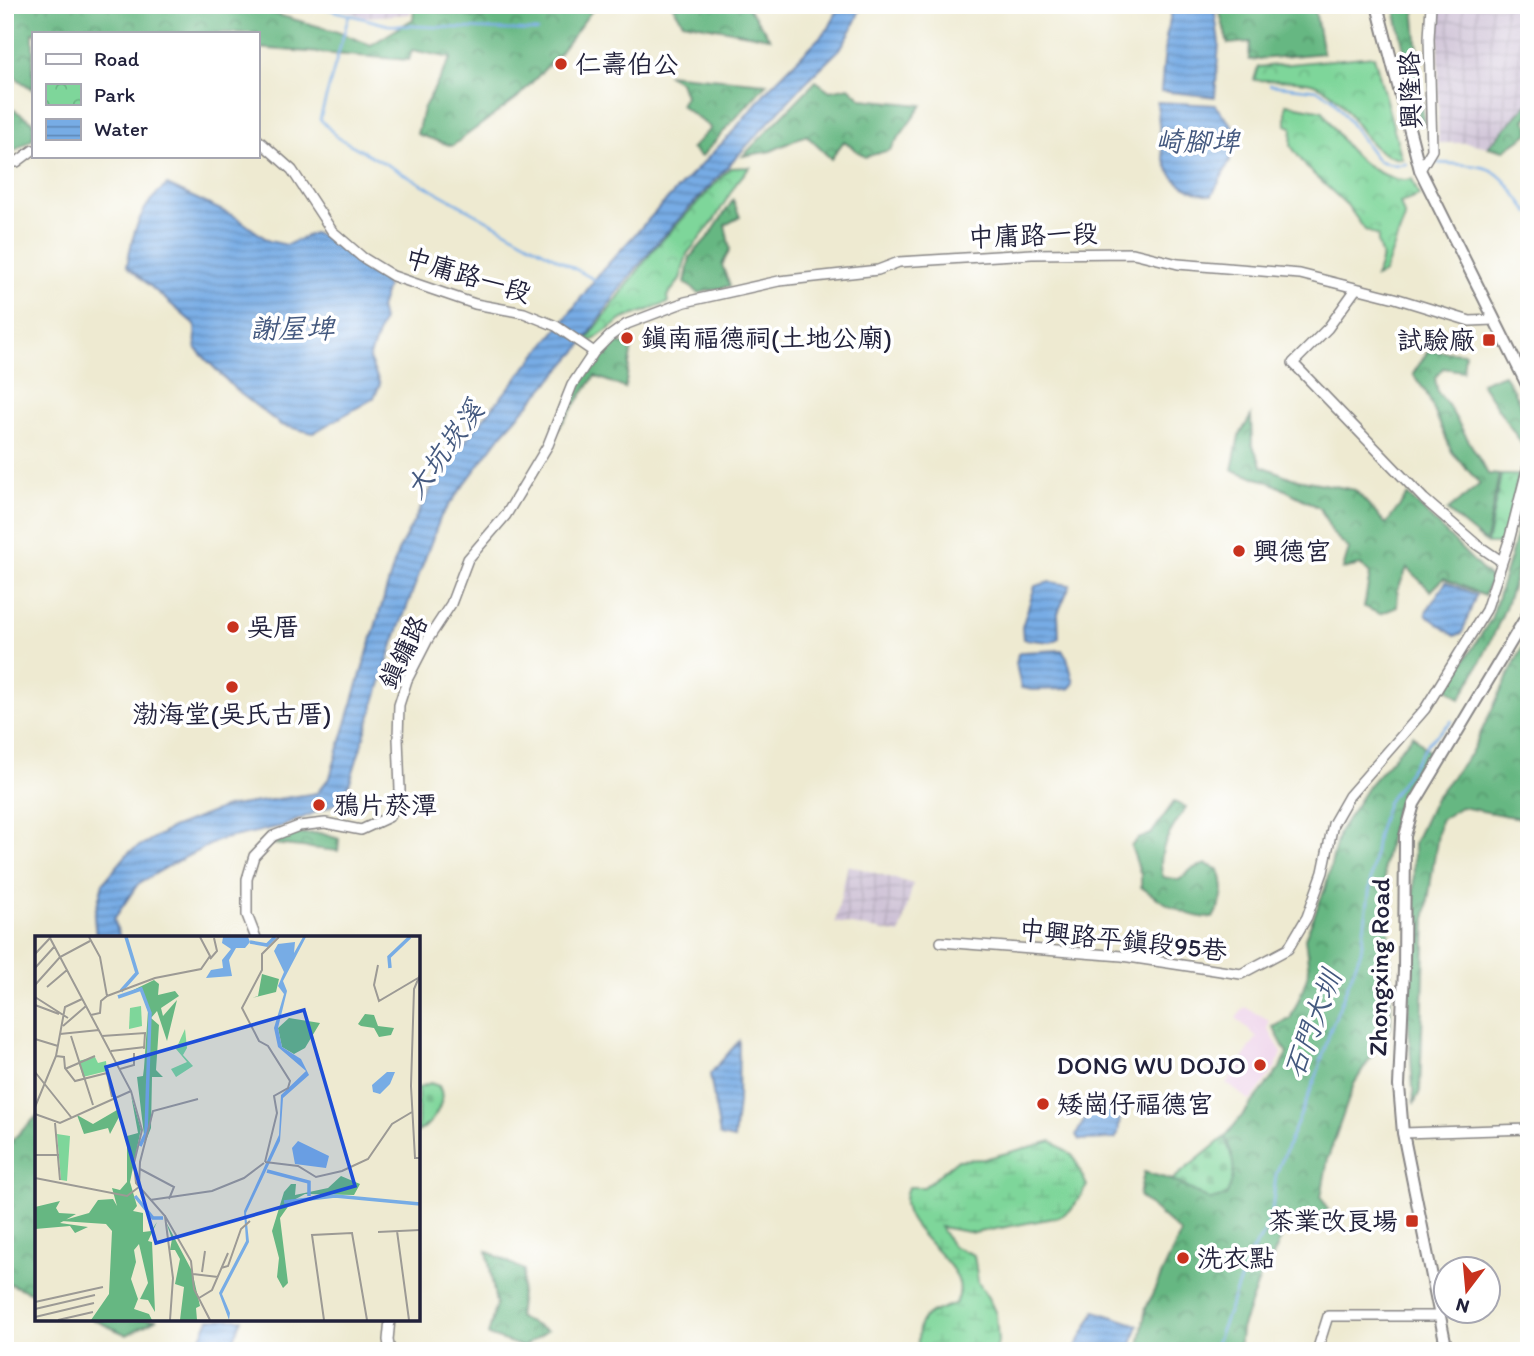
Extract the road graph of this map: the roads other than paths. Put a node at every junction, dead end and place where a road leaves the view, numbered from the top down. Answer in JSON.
{"nodes":[{"id":1,"x":1377,"y":5,"type":"edge"},
{"id":2,"x":1431,"y":5,"type":"edge"},
{"id":3,"x":259,"y":141,"type":"edge"},
{"id":4,"x":32,"y":151,"type":"edge"},
{"id":5,"x":5,"y":162,"type":"edge"},
{"id":6,"x":1420,"y":170,"type":"junction"},
{"id":7,"x":1356,"y":289,"type":"junction"},
{"id":8,"x":1494,"y":320,"type":"junction"},
{"id":9,"x":590,"y":349,"type":"junction"},
{"id":10,"x":1529,"y":389,"type":"edge"},
{"id":11,"x":1529,"y":462,"type":"edge"},
{"id":12,"x":1501,"y":561,"type":"junction"},
{"id":13,"x":1529,"y":612,"type":"edge"},
{"id":14,"x":255,"y":936,"type":"edge"},
{"id":15,"x":941,"y":942,"type":"dead end"},
{"id":16,"x":1529,"y":1129,"type":"edge"},
{"id":17,"x":1403,"y":1133,"type":"junction"},
{"id":18,"x":1432,"y":1276,"type":"edge"},
{"id":19,"x":1432,"y":1316,"type":"edge"},
{"id":20,"x":390,"y":1321,"type":"edge"},
{"id":21,"x":1442,"y":1324,"type":"edge"},
{"id":22,"x":390,"y":1351,"type":"edge"},
{"id":23,"x":1317,"y":1351,"type":"edge"},
{"id":24,"x":1447,"y":1351,"type":"edge"}],
"edges":[{"from":1,"to":6,"type":"street"},
{"from":2,"to":6,"type":"street","name":"興隆路"},
{"from":3,"to":9,"type":"street","name":"中庸路一段"},
{"from":4,"to":5,"type":"street"},
{"from":6,"to":8,"type":"street"},
{"from":7,"to":8,"type":"street","name":"中庸路一段"},
{"from":7,"to":9,"type":"street","name":"中庸路一段"},
{"from":7,"to":12,"type":"street"},
{"from":8,"to":10,"type":"street"},
{"from":9,"to":14,"type":"street","name":"鎮鏞路"},
{"from":11,"to":12,"type":"street","name":"中興路平鎮段95巷"},
{"from":12,"to":15,"type":"street","name":"中興路平鎮段95巷"},
{"from":13,"to":17,"type":"street","name":"Zhongxing Road"},
{"from":16,"to":17,"type":"street"},
{"from":17,"to":18,"type":"street","name":"Zhongxing Road"},
{"from":19,"to":23,"type":"street"},
{"from":20,"to":22,"type":"street"},
{"from":21,"to":24,"type":"street","name":"Zhongxing Road"}]}
